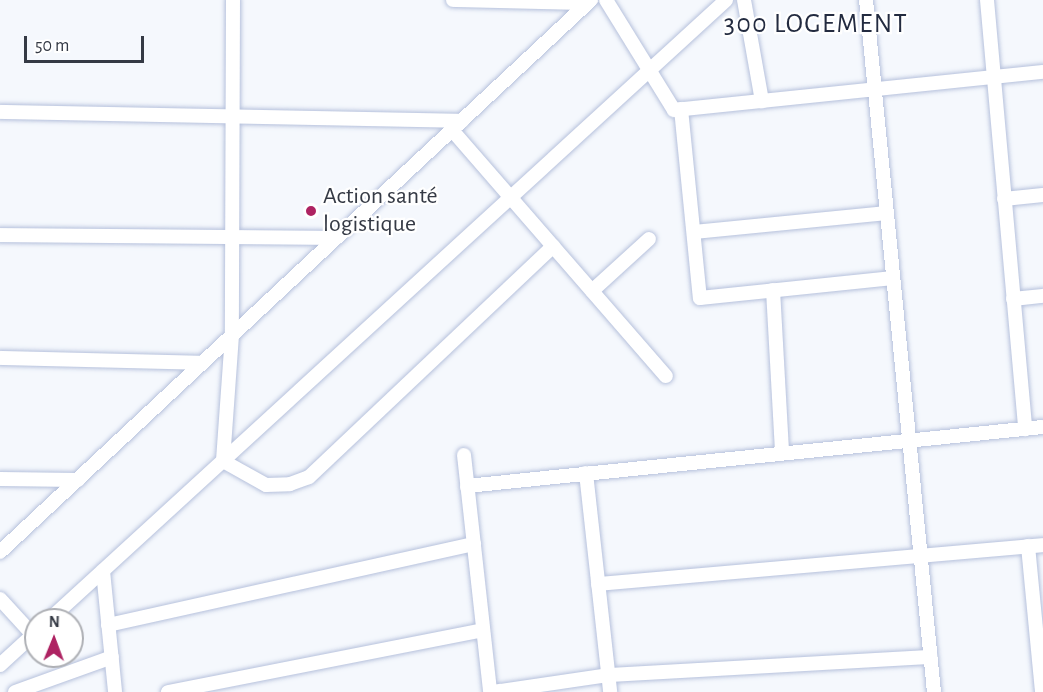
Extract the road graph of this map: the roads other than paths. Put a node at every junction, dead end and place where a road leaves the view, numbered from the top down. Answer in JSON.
{"nodes":[{"id":1,"x":233,"y":0,"type":"edge"},
{"id":2,"x":453,"y":0,"type":"edge"},
{"id":3,"x":606,"y":0,"type":"edge"},
{"id":4,"x":726,"y":0,"type":"edge"},
{"id":5,"x":744,"y":0,"type":"edge"},
{"id":6,"x":866,"y":0,"type":"edge"},
{"id":7,"x":987,"y":0,"type":"edge"},
{"id":8,"x":589,"y":2,"type":"edge"},
{"id":9,"x":650,"y":70,"type":"junction"},
{"id":10,"x":1043,"y":72,"type":"edge"},
{"id":11,"x":994,"y":77,"type":"junction"},
{"id":12,"x":874,"y":89,"type":"junction"},
{"id":13,"x":762,"y":101,"type":"junction"},
{"id":14,"x":681,"y":109,"type":"junction"},
{"id":15,"x":0,"y":112,"type":"edge"},
{"id":16,"x":233,"y":113,"type":"junction"},
{"id":17,"x":457,"y":125,"type":"junction"},
{"id":18,"x":1043,"y":195,"type":"edge"},
{"id":19,"x":510,"y":197,"type":"junction"},
{"id":20,"x":1004,"y":199,"type":"junction"},
{"id":21,"x":887,"y":213,"type":"junction"},
{"id":22,"x":694,"y":232,"type":"junction"},
{"id":23,"x":0,"y":235,"type":"edge"},
{"id":24,"x":231,"y":236,"type":"junction"},
{"id":25,"x":336,"y":238,"type":"junction"},
{"id":26,"x":649,"y":239,"type":"dead end"},
{"id":27,"x":553,"y":246,"type":"junction"},
{"id":28,"x":893,"y":278,"type":"junction"},
{"id":29,"x":774,"y":290,"type":"junction"},
{"id":30,"x":592,"y":291,"type":"junction"},
{"id":31,"x":1043,"y":296,"type":"edge"},
{"id":32,"x":1013,"y":299,"type":"junction"},
{"id":33,"x":232,"y":335,"type":"junction"},
{"id":34,"x":0,"y":358,"type":"edge"},
{"id":35,"x":202,"y":363,"type":"junction"},
{"id":36,"x":666,"y":376,"type":"dead end"},
{"id":37,"x":1043,"y":427,"type":"edge"},
{"id":38,"x":1025,"y":429,"type":"junction"},
{"id":39,"x":909,"y":440,"type":"junction"},
{"id":40,"x":782,"y":453,"type":"junction"},
{"id":41,"x":464,"y":455,"type":"dead end"},
{"id":42,"x":223,"y":461,"type":"junction"},
{"id":43,"x":586,"y":474,"type":"junction"},
{"id":44,"x":0,"y":479,"type":"edge"},
{"id":45,"x":78,"y":480,"type":"junction"},
{"id":46,"x":467,"y":486,"type":"junction"},
{"id":47,"x":474,"y":544,"type":"junction"},
{"id":48,"x":1043,"y":545,"type":"edge"},
{"id":49,"x":1028,"y":546,"type":"junction"},
{"id":50,"x":0,"y":552,"type":"edge"},
{"id":51,"x":921,"y":556,"type":"junction"},
{"id":52,"x":103,"y":570,"type":"junction"},
{"id":53,"x":598,"y":584,"type":"junction"},
{"id":54,"x":0,"y":599,"type":"edge"},
{"id":55,"x":62,"y":608,"type":"edge"},
{"id":56,"x":24,"y":623,"type":"edge"},
{"id":57,"x":108,"y":625,"type":"junction"},
{"id":58,"x":483,"y":630,"type":"junction"},
{"id":59,"x":24,"y":642,"type":"edge"},
{"id":60,"x":111,"y":657,"type":"junction"},
{"id":61,"x":930,"y":657,"type":"junction"},
{"id":62,"x":0,"y":665,"type":"edge"},
{"id":63,"x":608,"y":675,"type":"junction"},
{"id":64,"x":15,"y":692,"type":"edge"},
{"id":65,"x":115,"y":692,"type":"edge"},
{"id":66,"x":168,"y":692,"type":"edge"},
{"id":67,"x":492,"y":692,"type":"edge"},
{"id":68,"x":610,"y":692,"type":"edge"},
{"id":69,"x":934,"y":692,"type":"edge"},
{"id":70,"x":1042,"y":692,"type":"edge"}],
"edges":[{"from":1,"to":16,"type":"street"},
{"from":2,"to":8,"type":"street"},
{"from":3,"to":9,"type":"street"},
{"from":4,"to":9,"type":"street"},
{"from":5,"to":13,"type":"street"},
{"from":6,"to":12,"type":"street"},
{"from":7,"to":11,"type":"street"},
{"from":8,"to":17,"type":"street"},
{"from":9,"to":14,"type":"street"},
{"from":9,"to":19,"type":"street"},
{"from":10,"to":11,"type":"street"},
{"from":11,"to":12,"type":"street"},
{"from":11,"to":20,"type":"street"},
{"from":12,"to":13,"type":"street"},
{"from":12,"to":21,"type":"street"},
{"from":13,"to":14,"type":"street"},
{"from":14,"to":22,"type":"street"},
{"from":15,"to":16,"type":"street"},
{"from":16,"to":17,"type":"street"},
{"from":16,"to":24,"type":"street"},
{"from":17,"to":19,"type":"street"},
{"from":17,"to":25,"type":"street"},
{"from":18,"to":20,"type":"street"},
{"from":19,"to":27,"type":"street"},
{"from":19,"to":42,"type":"street"},
{"from":20,"to":32,"type":"street"},
{"from":21,"to":22,"type":"street"},
{"from":21,"to":28,"type":"street"},
{"from":22,"to":29,"type":"street"},
{"from":23,"to":24,"type":"street"},
{"from":24,"to":25,"type":"street"},
{"from":24,"to":33,"type":"street"},
{"from":25,"to":33,"type":"street"},
{"from":26,"to":30,"type":"street"},
{"from":27,"to":30,"type":"street"},
{"from":27,"to":42,"type":"street"},
{"from":28,"to":29,"type":"street"},
{"from":28,"to":39,"type":"street"},
{"from":29,"to":40,"type":"street"},
{"from":30,"to":36,"type":"street"},
{"from":31,"to":32,"type":"street"},
{"from":32,"to":38,"type":"street"},
{"from":33,"to":35,"type":"street"},
{"from":33,"to":42,"type":"street"},
{"from":34,"to":35,"type":"street"},
{"from":35,"to":45,"type":"street"},
{"from":37,"to":38,"type":"street"},
{"from":38,"to":39,"type":"street"},
{"from":39,"to":40,"type":"street"},
{"from":39,"to":51,"type":"street"},
{"from":40,"to":43,"type":"street"},
{"from":41,"to":46,"type":"street"},
{"from":42,"to":52,"type":"street"},
{"from":43,"to":46,"type":"street"},
{"from":43,"to":53,"type":"street"},
{"from":44,"to":45,"type":"street"},
{"from":45,"to":50,"type":"street"},
{"from":46,"to":47,"type":"street"},
{"from":47,"to":57,"type":"street"},
{"from":47,"to":58,"type":"street"},
{"from":48,"to":49,"type":"street"},
{"from":49,"to":51,"type":"street"},
{"from":49,"to":70,"type":"street"},
{"from":51,"to":53,"type":"street"},
{"from":51,"to":61,"type":"street"},
{"from":52,"to":55,"type":"street"},
{"from":52,"to":57,"type":"street"},
{"from":53,"to":63,"type":"street"},
{"from":54,"to":56,"type":"street"},
{"from":57,"to":60,"type":"street"},
{"from":58,"to":66,"type":"street"},
{"from":58,"to":67,"type":"street"},
{"from":59,"to":62,"type":"street"},
{"from":60,"to":64,"type":"street"},
{"from":60,"to":65,"type":"street"},
{"from":61,"to":63,"type":"street"},
{"from":61,"to":69,"type":"street"},
{"from":63,"to":67,"type":"street"},
{"from":63,"to":68,"type":"street"}]}
